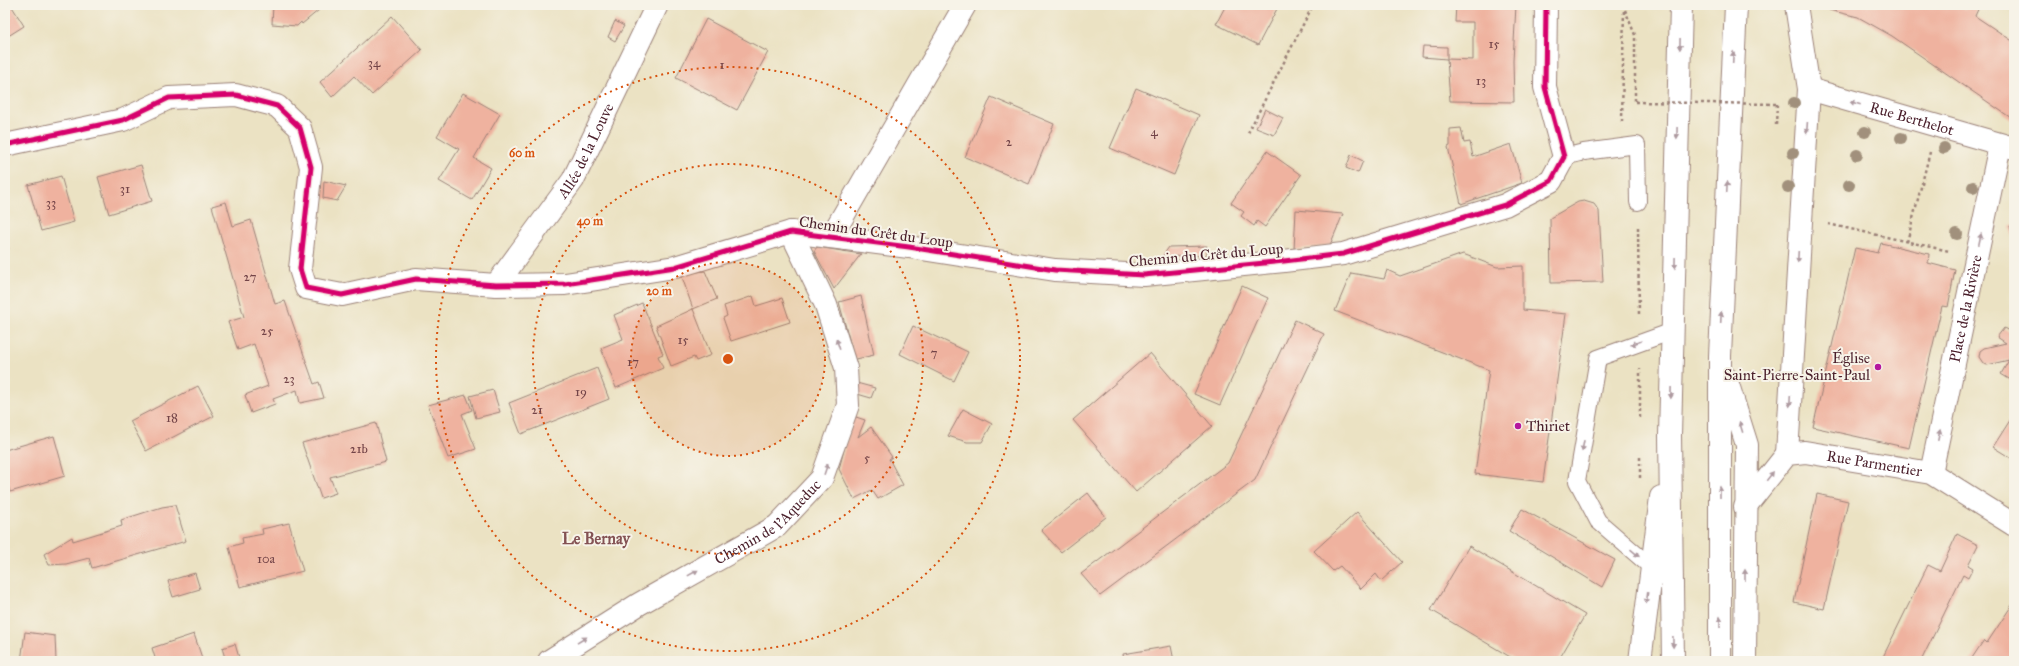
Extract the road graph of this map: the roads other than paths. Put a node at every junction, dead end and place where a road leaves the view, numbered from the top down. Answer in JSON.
{"nodes":[{"id":1,"x":657,"y":5,"type":"edge"},
{"id":2,"x":965,"y":5,"type":"edge"},
{"id":3,"x":1546,"y":5,"type":"edge"},
{"id":4,"x":1681,"y":5,"type":"edge"},
{"id":5,"x":1736,"y":5,"type":"edge"},
{"id":6,"x":1796,"y":5,"type":"edge"},
{"id":7,"x":1809,"y":90,"type":"junction"},
{"id":8,"x":5,"y":145,"type":"edge"},
{"id":9,"x":2007,"y":147,"type":"edge"},
{"id":10,"x":1564,"y":157,"type":"junction"},
{"id":11,"x":1638,"y":202,"type":"road end"},
{"id":12,"x":792,"y":232,"type":"junction"},
{"id":13,"x":831,"y":237,"type":"junction"},
{"id":14,"x":496,"y":285,"type":"junction"},
{"id":15,"x":1673,"y":331,"type":"junction"},
{"id":16,"x":1720,"y":356,"type":"junction"},
{"id":17,"x":1670,"y":435,"type":"junction"},
{"id":18,"x":1787,"y":454,"type":"junction"},
{"id":19,"x":1931,"y":473,"type":"junction"},
{"id":20,"x":1745,"y":507,"type":"junction"},
{"id":21,"x":2014,"y":526,"type":"edge"},
{"id":22,"x":1651,"y":567,"type":"junction"},
{"id":23,"x":549,"y":661,"type":"edge"},
{"id":24,"x":1640,"y":661,"type":"edge"},
{"id":25,"x":1673,"y":661,"type":"edge"},
{"id":26,"x":1720,"y":661,"type":"edge"},
{"id":27,"x":1745,"y":661,"type":"edge"}],
"edges":[{"from":1,"to":14,"type":"main road","name":"Allée de la Louve"},
{"from":2,"to":13,"type":"main road"},
{"from":3,"to":10,"type":"main road"},
{"from":4,"to":15,"type":"main road","one_way":true},
{"from":16,"to":5,"type":"main road","one_way":true},
{"from":6,"to":7,"type":"main road"},
{"from":9,"to":7,"type":"main road","name":"Rue Berthelot","one_way":true},
{"from":7,"to":18,"type":"main road","one_way":true},
{"from":8,"to":14,"type":"main road","name":"Chemin du Crêt du Loup"},
{"from":19,"to":9,"type":"main road","name":"Place de la Rivière","one_way":true},
{"from":10,"to":11,"type":"lane"},
{"from":10,"to":13,"type":"main road","name":"Chemin du Crêt du Loup"},
{"from":12,"to":13,"type":"main road","name":"Chemin du Crêt du Loup"},
{"from":12,"to":14,"type":"main road","name":"Chemin du Crêt du Loup"},
{"from":23,"to":12,"type":"main road","name":"Chemin de l'Aqueduc","one_way":true},
{"from":15,"to":17,"type":"main road","one_way":true},
{"from":15,"to":22,"type":"lane","one_way":true},
{"from":20,"to":16,"type":"main road","one_way":true},
{"from":26,"to":16,"type":"main road","one_way":true},
{"from":17,"to":22,"type":"main road"},
{"from":17,"to":25,"type":"main road","one_way":true},
{"from":18,"to":19,"type":"main road","name":"Rue Parmentier"},
{"from":20,"to":18,"type":"main road","one_way":true},
{"from":19,"to":21,"type":"main road","name":"Rue Parmentier"},
{"from":27,"to":20,"type":"main road","one_way":true},
{"from":22,"to":24,"type":"main road","one_way":true}]}
